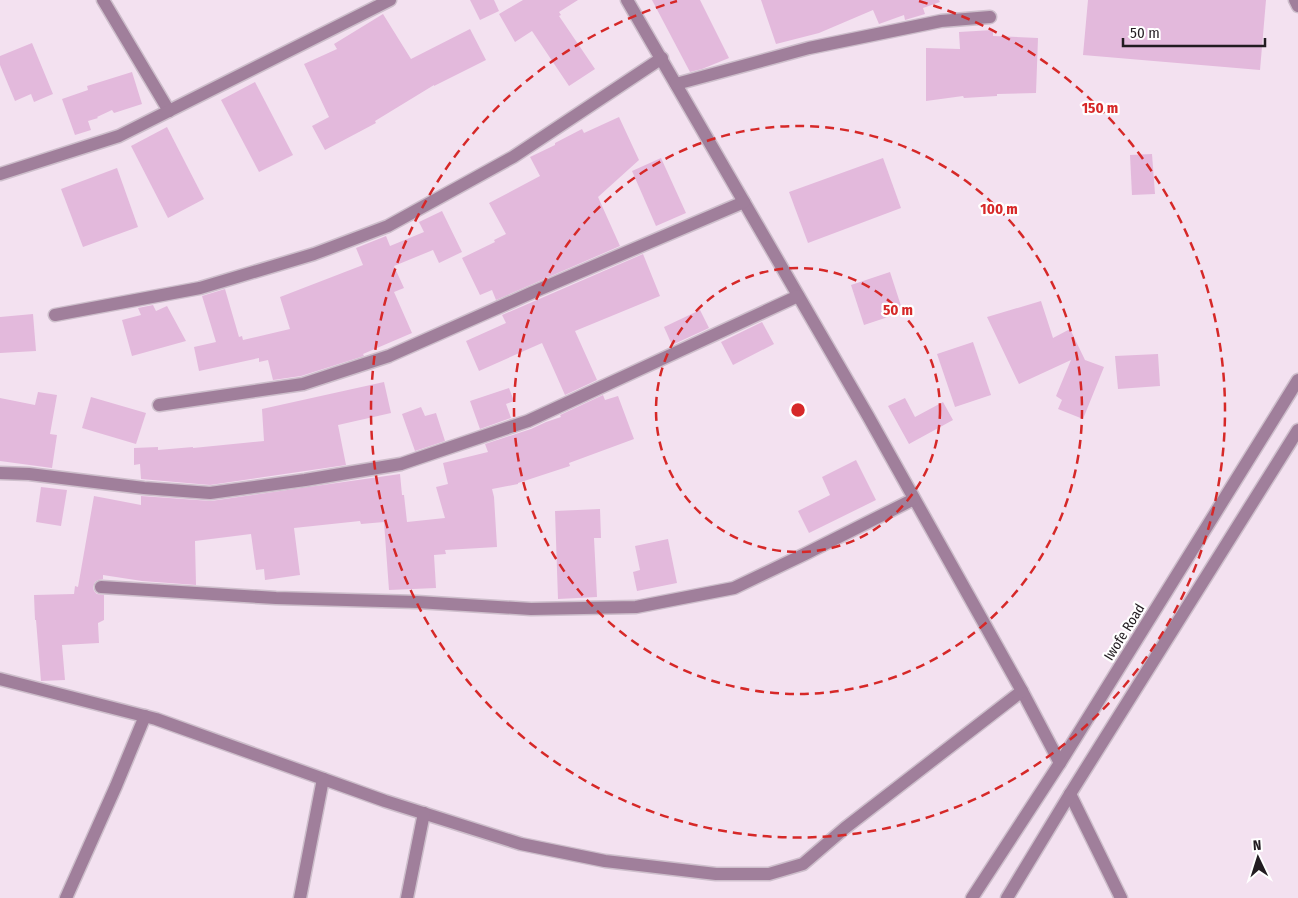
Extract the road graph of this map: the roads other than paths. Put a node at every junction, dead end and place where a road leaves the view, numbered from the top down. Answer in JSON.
{"nodes":[{"id":1,"x":103,"y":0,"type":"edge"},
{"id":2,"x":390,"y":0,"type":"edge"},
{"id":3,"x":627,"y":0,"type":"edge"},
{"id":4,"x":1295,"y":0,"type":"edge"},
{"id":5,"x":1298,"y":6,"type":"edge"},
{"id":6,"x":990,"y":17,"type":"dead end"},
{"id":7,"x":662,"y":58,"type":"junction"},
{"id":8,"x":676,"y":84,"type":"junction"},
{"id":9,"x":169,"y":111,"type":"junction"},
{"id":10,"x":0,"y":174,"type":"edge"},
{"id":11,"x":744,"y":202,"type":"junction"},
{"id":12,"x":798,"y":296,"type":"junction"},
{"id":13,"x":55,"y":315,"type":"dead end"},
{"id":14,"x":1298,"y":380,"type":"edge"},
{"id":15,"x":159,"y":405,"type":"dead end"},
{"id":16,"x":1298,"y":430,"type":"edge"},
{"id":17,"x":0,"y":473,"type":"edge"},
{"id":18,"x":914,"y":499,"type":"junction"},
{"id":19,"x":101,"y":587,"type":"dead end"},
{"id":20,"x":0,"y":679,"type":"edge"},
{"id":21,"x":1022,"y":691,"type":"junction"},
{"id":22,"x":145,"y":716,"type":"junction"},
{"id":23,"x":1060,"y":763,"type":"junction"},
{"id":24,"x":323,"y":779,"type":"junction"},
{"id":25,"x":1070,"y":794,"type":"junction"},
{"id":26,"x":424,"y":813,"type":"junction"},
{"id":27,"x":66,"y":898,"type":"edge"},
{"id":28,"x":300,"y":898,"type":"edge"},
{"id":29,"x":407,"y":898,"type":"edge"},
{"id":30,"x":972,"y":898,"type":"edge"},
{"id":31,"x":1007,"y":898,"type":"edge"},
{"id":32,"x":1121,"y":898,"type":"edge"}],
"edges":[{"from":1,"to":9,"type":"street"},
{"from":2,"to":9,"type":"street"},
{"from":3,"to":7,"type":"street"},
{"from":4,"to":5,"type":"street"},
{"from":6,"to":8,"type":"street"},
{"from":7,"to":8,"type":"street"},
{"from":7,"to":13,"type":"street"},
{"from":8,"to":11,"type":"street"},
{"from":9,"to":10,"type":"street"},
{"from":11,"to":12,"type":"street"},
{"from":11,"to":15,"type":"street"},
{"from":12,"to":17,"type":"street"},
{"from":12,"to":18,"type":"street"},
{"from":14,"to":23,"type":"street","name":"Iwofe Road"},
{"from":16,"to":25,"type":"street"},
{"from":18,"to":19,"type":"street"},
{"from":18,"to":21,"type":"street"},
{"from":20,"to":22,"type":"street"},
{"from":21,"to":23,"type":"street"},
{"from":21,"to":26,"type":"street"},
{"from":22,"to":24,"type":"street"},
{"from":22,"to":27,"type":"street"},
{"from":23,"to":30,"type":"street","name":"Iwofe Road"},
{"from":24,"to":26,"type":"street"},
{"from":24,"to":28,"type":"street"},
{"from":25,"to":31,"type":"street"},
{"from":25,"to":32,"type":"street"},
{"from":26,"to":29,"type":"street"}]}
